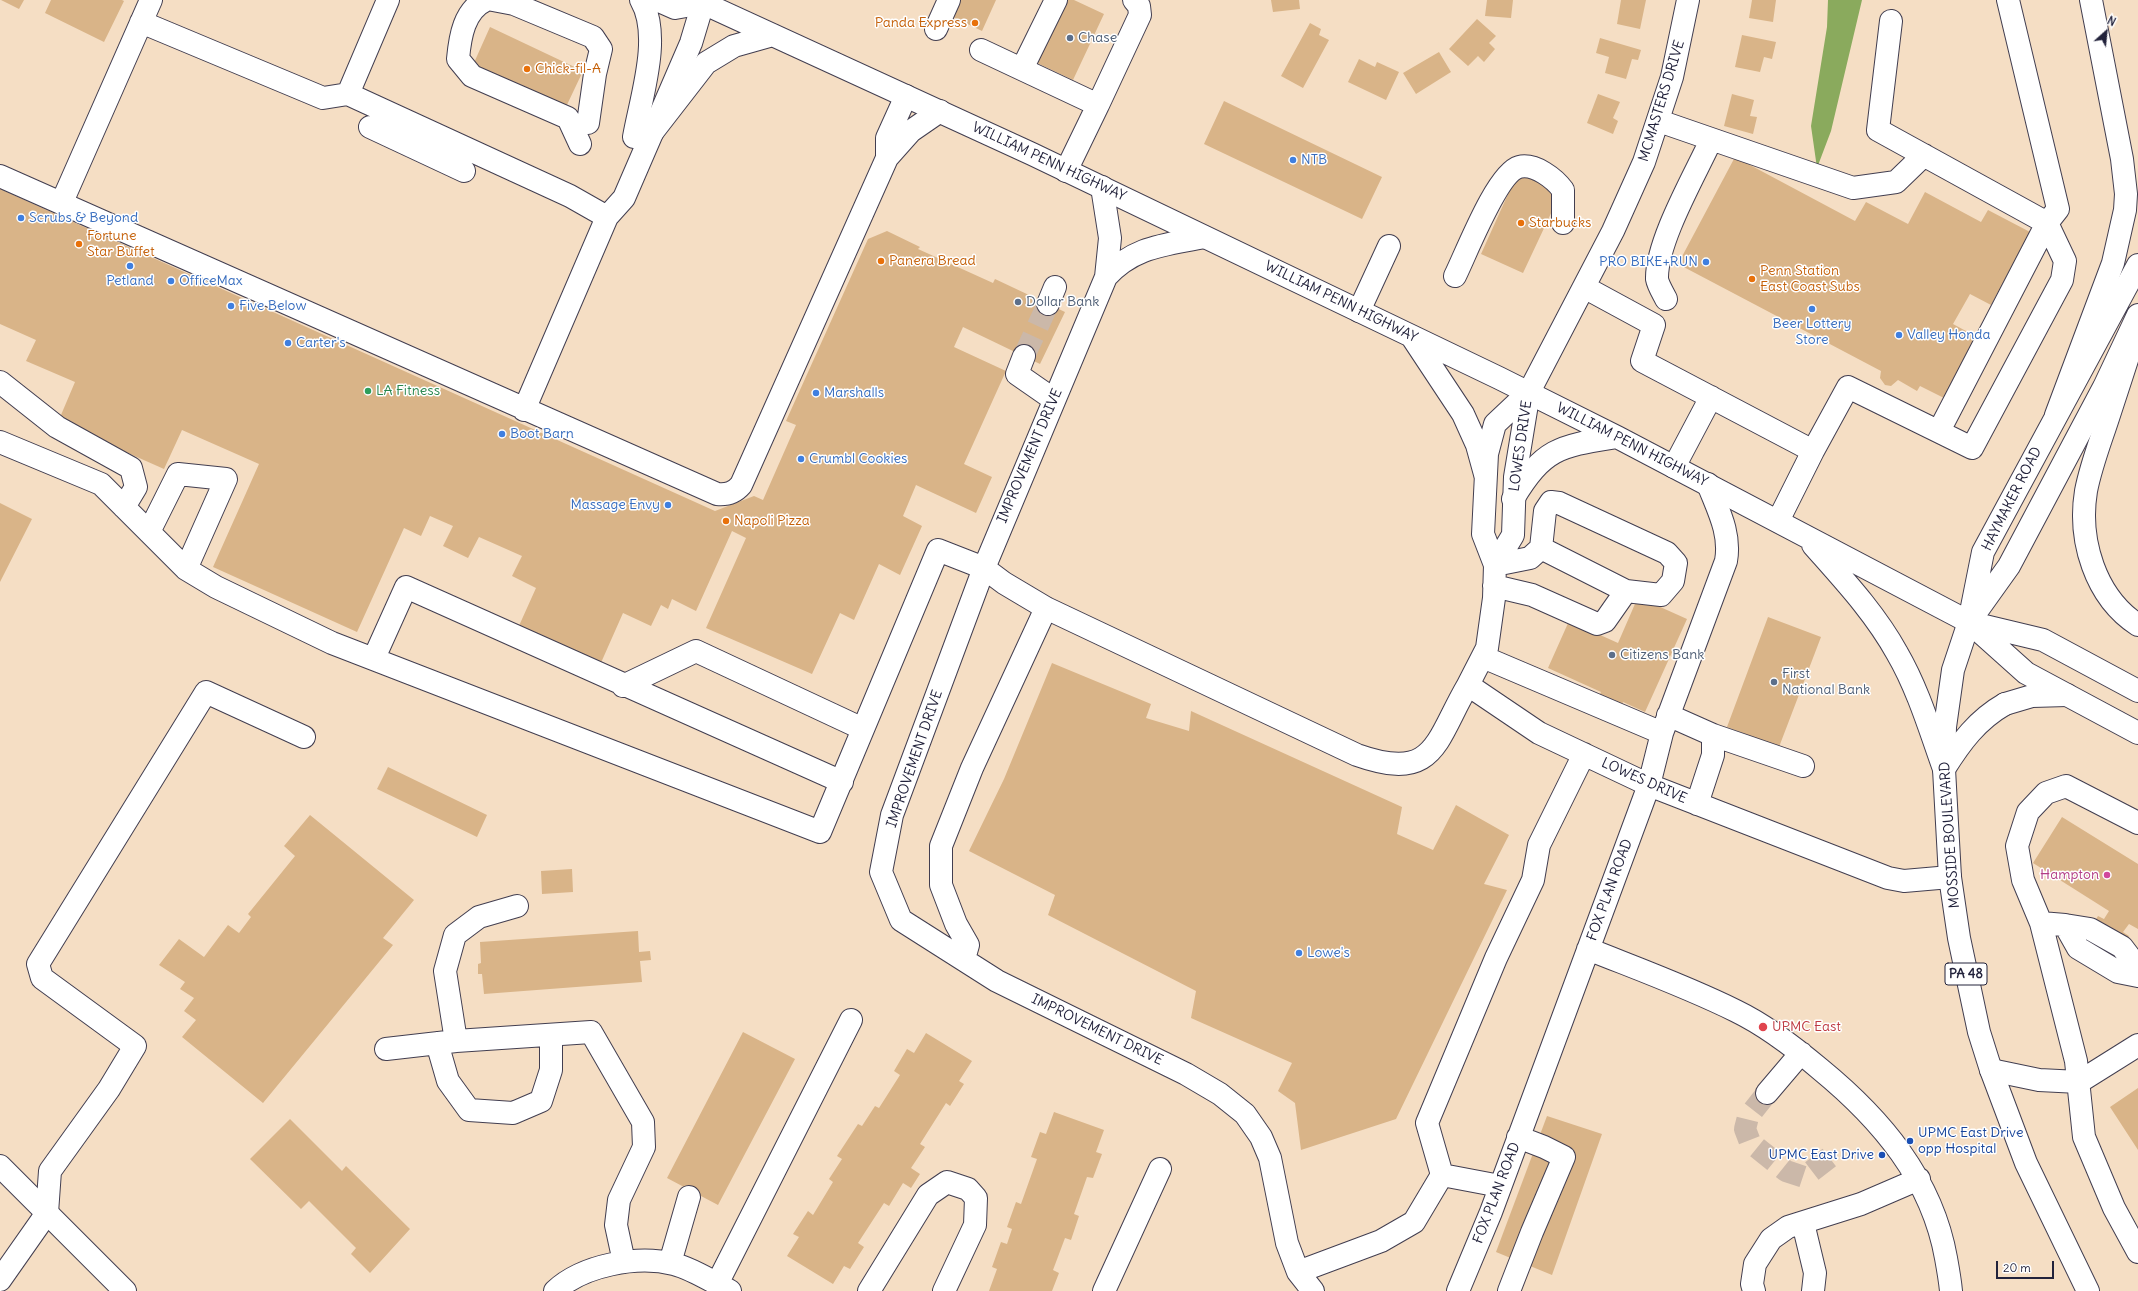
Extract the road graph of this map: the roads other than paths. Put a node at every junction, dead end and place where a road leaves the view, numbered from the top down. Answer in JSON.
{"nodes":[{"id":1,"x":151,"y":0,"type":"edge"},
{"id":2,"x":388,"y":0,"type":"edge"},
{"id":3,"x":486,"y":0,"type":"edge"},
{"id":4,"x":493,"y":0,"type":"edge"},
{"id":5,"x":641,"y":0,"type":"edge"},
{"id":6,"x":657,"y":0,"type":"edge"},
{"id":7,"x":949,"y":0,"type":"edge"},
{"id":8,"x":1056,"y":0,"type":"edge"},
{"id":9,"x":1134,"y":0,"type":"edge"},
{"id":10,"x":1688,"y":0,"type":"edge"},
{"id":11,"x":2008,"y":0,"type":"edge"},
{"id":12,"x":2091,"y":0,"type":"edge"},
{"id":13,"x":702,"y":1,"type":"edge"},
{"id":14,"x":1891,"y":21,"type":"dead end"},
{"id":15,"x":142,"y":22,"type":"junction"},
{"id":16,"x":936,"y":29,"type":"dead end"},
{"id":17,"x":773,"y":35,"type":"junction"},
{"id":18,"x":981,"y":50,"type":"dead end"},
{"id":19,"x":1022,"y":69,"type":"junction"},
{"id":20,"x":348,"y":94,"type":"junction"},
{"id":21,"x":906,"y":96,"type":"junction"},
{"id":22,"x":1098,"y":105,"type":"junction"},
{"id":23,"x":940,"y":111,"type":"junction"},
{"id":24,"x":1659,"y":121,"type":"junction"},
{"id":25,"x":588,"y":123,"type":"dead end"},
{"id":26,"x":370,"y":127,"type":"dead end"},
{"id":27,"x":643,"y":135,"type":"junction"},
{"id":28,"x":1711,"y":140,"type":"junction"},
{"id":29,"x":580,"y":144,"type":"dead end"},
{"id":30,"x":1924,"y":155,"type":"junction"},
{"id":31,"x":887,"y":158,"type":"junction"},
{"id":32,"x":464,"y":171,"type":"dead end"},
{"id":33,"x":1066,"y":171,"type":"junction"},
{"id":34,"x":0,"y":176,"type":"edge"},
{"id":35,"x":1102,"y":188,"type":"junction"},
{"id":36,"x":62,"y":202,"type":"junction"},
{"id":37,"x":607,"y":217,"type":"junction"},
{"id":38,"x":1563,"y":223,"type":"dead end"},
{"id":39,"x":2047,"y":223,"type":"junction"},
{"id":40,"x":1204,"y":237,"type":"junction"},
{"id":41,"x":1389,"y":246,"type":"dead end"},
{"id":42,"x":2138,"y":264,"type":"edge"},
{"id":43,"x":1455,"y":276,"type":"dead end"},
{"id":44,"x":1106,"y":277,"type":"junction"},
{"id":45,"x":1584,"y":287,"type":"junction"},
{"id":46,"x":1666,"y":299,"type":"dead end"},
{"id":47,"x":1359,"y":311,"type":"junction"},
{"id":48,"x":2138,"y":315,"type":"edge"},
{"id":49,"x":2138,"y":326,"type":"edge"},
{"id":50,"x":1411,"y":336,"type":"junction"},
{"id":51,"x":1024,"y":356,"type":"tunnel mouth"},
{"id":52,"x":0,"y":382,"type":"edge"},
{"id":53,"x":1529,"y":392,"type":"junction"},
{"id":54,"x":1711,"y":397,"type":"junction"},
{"id":55,"x":1053,"y":399,"type":"junction"},
{"id":56,"x":524,"y":410,"type":"junction"},
{"id":57,"x":2056,"y":415,"type":"junction"},
{"id":58,"x":1939,"y":431,"type":"junction"},
{"id":59,"x":1617,"y":437,"type":"junction"},
{"id":60,"x":0,"y":442,"type":"edge"},
{"id":61,"x":1813,"y":451,"type":"junction"},
{"id":62,"x":1674,"y":467,"type":"junction"},
{"id":63,"x":1485,"y":474,"type":"junction"},
{"id":64,"x":1708,"y":484,"type":"junction"},
{"id":65,"x":1513,"y":499,"type":"junction"},
{"id":66,"x":124,"y":507,"type":"junction"},
{"id":67,"x":1778,"y":521,"type":"junction"},
{"id":68,"x":149,"y":532,"type":"junction"},
{"id":69,"x":1804,"y":535,"type":"junction"},
{"id":70,"x":1541,"y":548,"type":"junction"},
{"id":71,"x":984,"y":568,"type":"junction"},
{"id":72,"x":186,"y":569,"type":"junction"},
{"id":73,"x":1495,"y":576,"type":"junction"},
{"id":74,"x":1626,"y":591,"type":"junction"},
{"id":75,"x":1046,"y":608,"type":"junction"},
{"id":76,"x":1969,"y":622,"type":"junction"},
{"id":77,"x":2138,"y":625,"type":"edge"},
{"id":78,"x":1483,"y":656,"type":"junction"},
{"id":79,"x":374,"y":658,"type":"junction"},
{"id":80,"x":1468,"y":685,"type":"junction"},
{"id":81,"x":623,"y":686,"type":"junction"},
{"id":82,"x":2138,"y":691,"type":"edge"},
{"id":83,"x":2067,"y":695,"type":"junction"},
{"id":84,"x":1665,"y":724,"type":"junction"},
{"id":85,"x":863,"y":729,"type":"junction"},
{"id":86,"x":2138,"y":733,"type":"edge"},
{"id":87,"x":1713,"y":736,"type":"junction"},
{"id":88,"x":304,"y":737,"type":"dead end"},
{"id":89,"x":1584,"y":754,"type":"junction"},
{"id":90,"x":1803,"y":766,"type":"dead end"},
{"id":91,"x":1944,"y":769,"type":"junction"},
{"id":92,"x":842,"y":782,"type":"junction"},
{"id":93,"x":1649,"y":785,"type":"junction"},
{"id":94,"x":1697,"y":804,"type":"junction"},
{"id":95,"x":2138,"y":823,"type":"edge"},
{"id":96,"x":1950,"y":877,"type":"junction"},
{"id":97,"x":516,"y":906,"type":"dead end"},
{"id":98,"x":2041,"y":922,"type":"junction"},
{"id":99,"x":2065,"y":925,"type":"junction"},
{"id":100,"x":1588,"y":949,"type":"junction"},
{"id":101,"x":964,"y":959,"type":"junction"},
{"id":102,"x":2138,"y":968,"type":"edge"},
{"id":103,"x":2138,"y":976,"type":"edge"},
{"id":104,"x":850,"y":1020,"type":"dead end"},
{"id":105,"x":551,"y":1035,"type":"junction"},
{"id":106,"x":446,"y":1042,"type":"junction"},
{"id":107,"x":2138,"y":1045,"type":"edge"},
{"id":108,"x":386,"y":1049,"type":"dead end"},
{"id":109,"x":1801,"y":1053,"type":"junction"},
{"id":110,"x":1990,"y":1070,"type":"junction"},
{"id":111,"x":2079,"y":1082,"type":"junction"},
{"id":112,"x":1767,"y":1093,"type":"tunnel mouth"},
{"id":113,"x":1518,"y":1137,"type":"junction"},
{"id":114,"x":0,"y":1166,"type":"edge"},
{"id":115,"x":1160,"y":1169,"type":"dead end"},
{"id":116,"x":1442,"y":1175,"type":"junction"},
{"id":117,"x":1919,"y":1179,"type":"junction"},
{"id":118,"x":1500,"y":1186,"type":"junction"},
{"id":119,"x":689,"y":1197,"type":"dead end"},
{"id":120,"x":47,"y":1213,"type":"junction"},
{"id":121,"x":1803,"y":1223,"type":"junction"},
{"id":122,"x":2138,"y":1252,"type":"edge"},
{"id":123,"x":624,"y":1262,"type":"junction"},
{"id":124,"x":670,"y":1263,"type":"junction"},
{"id":125,"x":1298,"y":1272,"type":"junction"},
{"id":126,"x":0,"y":1280,"type":"edge"},
{"id":127,"x":723,"y":1288,"type":"edge"},
{"id":128,"x":125,"y":1291,"type":"edge"},
{"id":129,"x":555,"y":1291,"type":"edge"},
{"id":130,"x":869,"y":1291,"type":"edge"},
{"id":131,"x":944,"y":1291,"type":"edge"},
{"id":132,"x":1104,"y":1291,"type":"edge"},
{"id":133,"x":1312,"y":1291,"type":"edge"},
{"id":134,"x":1458,"y":1291,"type":"edge"},
{"id":135,"x":1509,"y":1291,"type":"edge"},
{"id":136,"x":1754,"y":1291,"type":"edge"},
{"id":137,"x":1813,"y":1291,"type":"edge"},
{"id":138,"x":1950,"y":1291,"type":"edge"},
{"id":139,"x":2088,"y":1291,"type":"edge"}],
"edges":[{"from":1,"to":15,"type":"main road"},
{"from":2,"to":20,"type":"main road"},
{"from":3,"to":29,"type":"main road"},
{"from":4,"to":25,"type":"main road"},
{"from":5,"to":27,"type":"main road"},
{"from":6,"to":13,"type":"main road"},
{"from":7,"to":16,"type":"main road"},
{"from":8,"to":19,"type":"main road"},
{"from":9,"to":22,"type":"main road"},
{"from":10,"to":24,"type":"main road","name":"MCMASTERS DRIVE"},
{"from":11,"to":39,"type":"main road"},
{"from":12,"to":57,"type":"main road"},
{"from":13,"to":17,"type":"main road","name":"WILLIAM PENN HIGHWAY"},
{"from":13,"to":27,"type":"main road"},
{"from":14,"to":30,"type":"main road"},
{"from":15,"to":20,"type":"main road"},
{"from":15,"to":36,"type":"main road"},
{"from":17,"to":21,"type":"main road","name":"WILLIAM PENN HIGHWAY"},
{"from":17,"to":27,"type":"main road"},
{"from":18,"to":19,"type":"main road"},
{"from":19,"to":22,"type":"main road"},
{"from":20,"to":37,"type":"main road"},
{"from":21,"to":23,"type":"main road","name":"WILLIAM PENN HIGHWAY"},
{"from":21,"to":31,"type":"main road"},
{"from":22,"to":33,"type":"main road"},
{"from":23,"to":31,"type":"main road"},
{"from":23,"to":33,"type":"main road","name":"WILLIAM PENN HIGHWAY"},
{"from":24,"to":28,"type":"main road"},
{"from":24,"to":45,"type":"main road","name":"MCMASTERS DRIVE"},
{"from":26,"to":32,"type":"main road"},
{"from":27,"to":37,"type":"main road"},
{"from":28,"to":30,"type":"main road"},
{"from":28,"to":46,"type":"main road"},
{"from":30,"to":39,"type":"main road"},
{"from":31,"to":56,"type":"main road"},
{"from":33,"to":35,"type":"main road","name":"WILLIAM PENN HIGHWAY"},
{"from":34,"to":36,"type":"main road"},
{"from":35,"to":40,"type":"main road","name":"WILLIAM PENN HIGHWAY"},
{"from":35,"to":44,"type":"main road"},
{"from":36,"to":56,"type":"main road"},
{"from":37,"to":56,"type":"main road"},
{"from":38,"to":43,"type":"main road"},
{"from":39,"to":58,"type":"main road"},
{"from":39,"to":58,"type":"main road"},
{"from":40,"to":44,"type":"main road"},
{"from":40,"to":47,"type":"main road","name":"WILLIAM PENN HIGHWAY"},
{"from":41,"to":47,"type":"main road"},
{"from":42,"to":57,"type":"main road","name":"HAYMAKER ROAD"},
{"from":44,"to":55,"type":"main road","name":"IMPROVEMENT DRIVE"},
{"from":45,"to":53,"type":"main road","name":"MCMASTERS DRIVE"},
{"from":45,"to":54,"type":"main road"},
{"from":47,"to":50,"type":"main road","name":"WILLIAM PENN HIGHWAY"},
{"from":48,"to":76,"type":"main road","name":"HAYMAKER ROAD"},
{"from":49,"to":77,"type":"main road"},
{"from":50,"to":53,"type":"main road","name":"WILLIAM PENN HIGHWAY"},
{"from":50,"to":63,"type":"main road"},
{"from":51,"to":55,"type":"main road"},
{"from":52,"to":66,"type":"main road"},
{"from":53,"to":59,"type":"main road","name":"WILLIAM PENN HIGHWAY"},
{"from":53,"to":63,"type":"main road","name":"LOWES DRIVE"},
{"from":53,"to":65,"type":"main road","name":"LOWES DRIVE"},
{"from":54,"to":61,"type":"main road"},
{"from":54,"to":62,"type":"main road"},
{"from":55,"to":71,"type":"main road","name":"IMPROVEMENT DRIVE"},
{"from":57,"to":76,"type":"main road","name":"HAYMAKER ROAD"},
{"from":58,"to":61,"type":"main road"},
{"from":59,"to":62,"type":"main road","name":"WILLIAM PENN HIGHWAY"},
{"from":59,"to":65,"type":"main road"},
{"from":60,"to":66,"type":"main road"},
{"from":61,"to":67,"type":"main road"},
{"from":62,"to":64,"type":"main road","name":"WILLIAM PENN HIGHWAY"},
{"from":63,"to":73,"type":"main road","name":"LOWES DRIVE"},
{"from":64,"to":67,"type":"main road","name":"WILLIAM PENN HIGHWAY"},
{"from":64,"to":84,"type":"main road","name":"FOX PLAN ROAD"},
{"from":65,"to":73,"type":"main road","name":"LOWES DRIVE"},
{"from":66,"to":68,"type":"main road"},
{"from":67,"to":69,"type":"main road","name":"WILLIAM PENN HIGHWAY"},
{"from":68,"to":72,"type":"main road"},
{"from":68,"to":72,"type":"main road"},
{"from":69,"to":76,"type":"main road","name":"WILLIAM PENN HIGHWAY"},
{"from":69,"to":91,"type":"main road"},
{"from":70,"to":73,"type":"main road"},
{"from":70,"to":74,"type":"main road"},
{"from":70,"to":74,"type":"main road"},
{"from":71,"to":75,"type":"main road"},
{"from":71,"to":85,"type":"main road"},
{"from":71,"to":101,"type":"main road","name":"IMPROVEMENT DRIVE"},
{"from":72,"to":79,"type":"main road"},
{"from":73,"to":74,"type":"main road"},
{"from":73,"to":78,"type":"main road","name":"LOWES DRIVE"},
{"from":75,"to":80,"type":"main road"},
{"from":75,"to":101,"type":"main road"},
{"from":76,"to":82,"type":"main road","name":"WILLIAM PENN HIGHWAY"},
{"from":76,"to":83,"type":"main road","name":"WILLIAM PENN HIGHWAY"},
{"from":76,"to":91,"type":"main road","name":"MOSSIDE BOULEVARD","number":"PA 48"},
{"from":78,"to":80,"type":"main road","name":"LOWES DRIVE"},
{"from":78,"to":84,"type":"main road"},
{"from":79,"to":81,"type":"main road"},
{"from":79,"to":92,"type":"main road"},
{"from":80,"to":89,"type":"main road","name":"LOWES DRIVE"},
{"from":81,"to":85,"type":"main road"},
{"from":81,"to":92,"type":"main road"},
{"from":83,"to":86,"type":"main road","name":"WILLIAM PENN HIGHWAY"},
{"from":83,"to":91,"type":"main road"},
{"from":84,"to":87,"type":"main road"},
{"from":84,"to":93,"type":"main road","name":"FOX PLAN ROAD"},
{"from":85,"to":92,"type":"main road"},
{"from":87,"to":90,"type":"main road"},
{"from":87,"to":94,"type":"main road"},
{"from":88,"to":120,"type":"main road"},
{"from":89,"to":93,"type":"main road","name":"LOWES DRIVE"},
{"from":89,"to":116,"type":"main road"},
{"from":91,"to":96,"type":"main road","name":"MOSSIDE BOULEVARD","number":"PA 48"},
{"from":93,"to":94,"type":"main road","name":"LOWES DRIVE"},
{"from":93,"to":100,"type":"main road","name":"FOX PLAN ROAD"},
{"from":94,"to":96,"type":"main road","name":"LOWES DRIVE"},
{"from":95,"to":98,"type":"main road"},
{"from":96,"to":110,"type":"main road","name":"MOSSIDE BOULEVARD","number":"PA 48"},
{"from":97,"to":106,"type":"main road"},
{"from":98,"to":99,"type":"main road"},
{"from":98,"to":111,"type":"main road"},
{"from":99,"to":102,"type":"main road"},
{"from":99,"to":103,"type":"main road"},
{"from":100,"to":109,"type":"main road"},
{"from":100,"to":113,"type":"main road","name":"FOX PLAN ROAD"},
{"from":101,"to":125,"type":"main road","name":"IMPROVEMENT DRIVE"},
{"from":104,"to":127,"type":"main road"},
{"from":105,"to":106,"type":"main road"},
{"from":105,"to":106,"type":"main road"},
{"from":105,"to":123,"type":"main road"},
{"from":106,"to":108,"type":"main road"},
{"from":107,"to":111,"type":"main road"},
{"from":109,"to":112,"type":"main road"},
{"from":109,"to":117,"type":"main road"},
{"from":110,"to":111,"type":"main road"},
{"from":110,"to":139,"type":"main road","name":"MOSSIDE BOULEVARD","number":"PA 48"},
{"from":111,"to":122,"type":"main road"},
{"from":113,"to":118,"type":"main road","name":"FOX PLAN ROAD"},
{"from":113,"to":135,"type":"main road"},
{"from":114,"to":120,"type":"main road"},
{"from":115,"to":132,"type":"main road"},
{"from":116,"to":118,"type":"main road"},
{"from":116,"to":125,"type":"main road"},
{"from":117,"to":121,"type":"main road"},
{"from":117,"to":138,"type":"main road"},
{"from":118,"to":134,"type":"main road","name":"FOX PLAN ROAD"},
{"from":119,"to":124,"type":"main road"},
{"from":120,"to":126,"type":"main road"},
{"from":120,"to":128,"type":"main road"},
{"from":121,"to":136,"type":"main road"},
{"from":121,"to":137,"type":"main road"},
{"from":123,"to":124,"type":"main road"},
{"from":123,"to":129,"type":"main road"},
{"from":124,"to":127,"type":"main road"},
{"from":125,"to":133,"type":"main road","name":"IMPROVEMENT DRIVE"},
{"from":130,"to":131,"type":"main road"}]}
